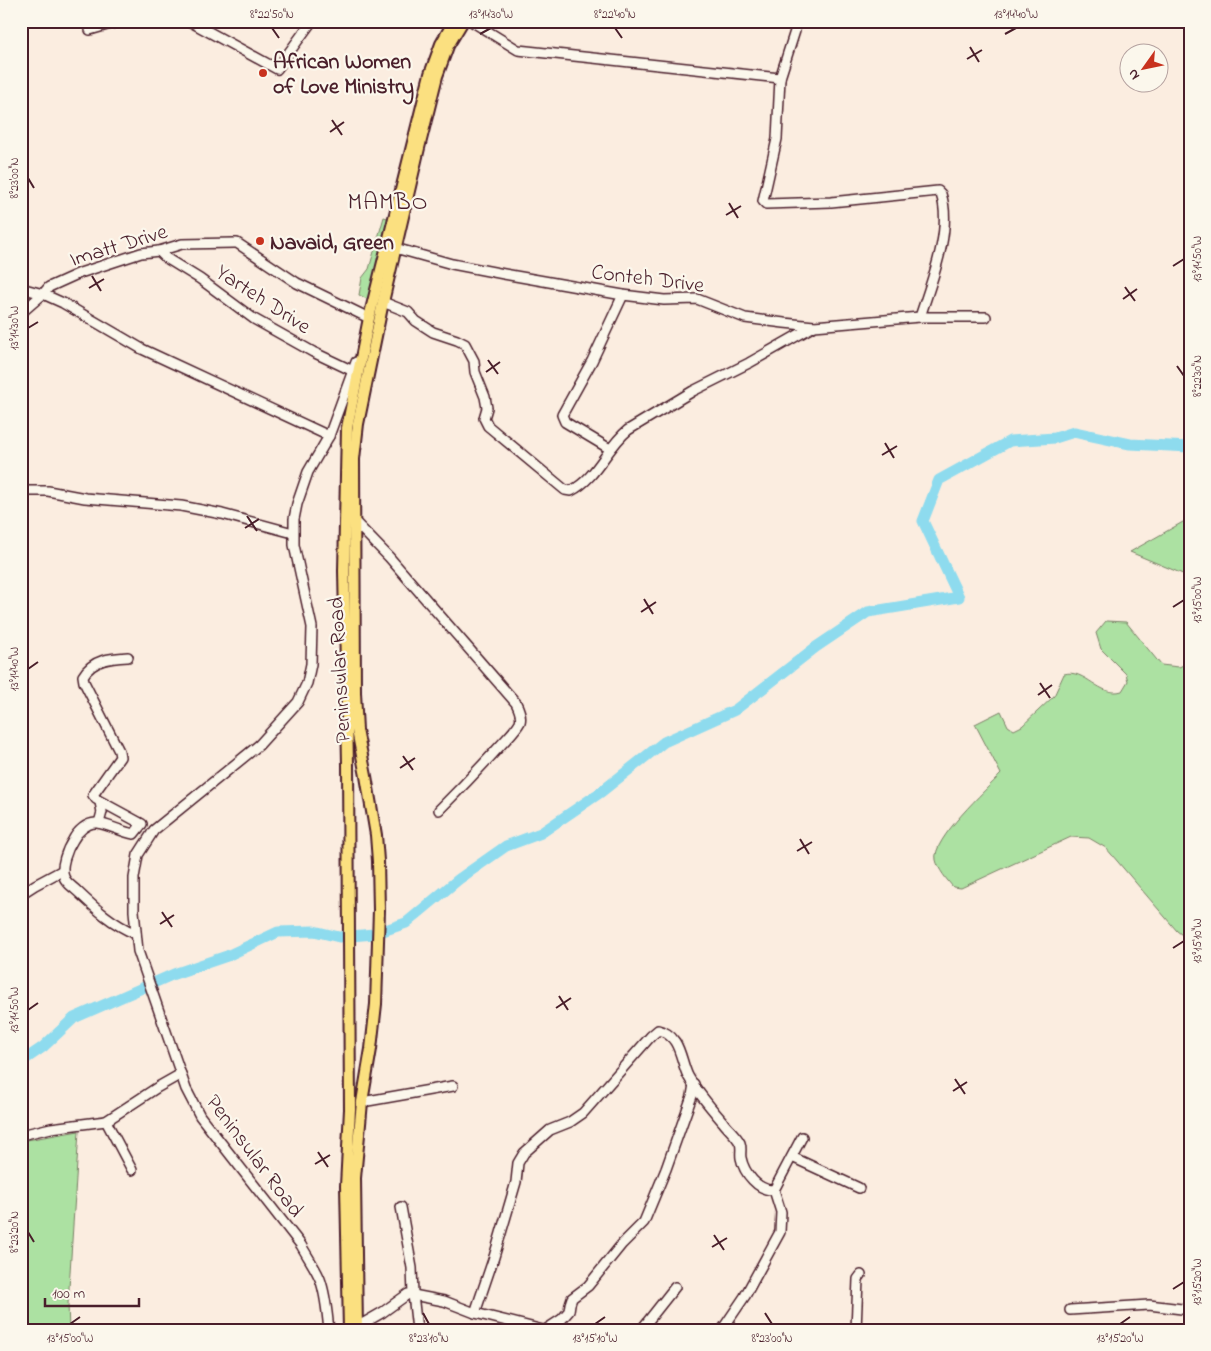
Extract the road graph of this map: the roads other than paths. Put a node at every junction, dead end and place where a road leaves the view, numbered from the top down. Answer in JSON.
{"nodes":[{"id":1,"x":121,"y":21,"type":"edge"},
{"id":2,"x":189,"y":21,"type":"edge"},
{"id":3,"x":312,"y":21,"type":"edge"},
{"id":4,"x":454,"y":21,"type":"edge"},
{"id":5,"x":463,"y":21,"type":"edge"},
{"id":6,"x":471,"y":21,"type":"edge"},
{"id":7,"x":796,"y":21,"type":"edge"},
{"id":8,"x":90,"y":30,"type":"dead end"},
{"id":9,"x":780,"y":78,"type":"junction"},
{"id":10,"x":415,"y":148,"type":"junction"},
{"id":11,"x":395,"y":248,"type":"junction"},
{"id":12,"x":159,"y":251,"type":"junction"},
{"id":13,"x":21,"y":288,"type":"edge"},
{"id":14,"x":43,"y":294,"type":"junction"},
{"id":15,"x":623,"y":295,"type":"junction"},
{"id":16,"x":383,"y":302,"type":"junction"},
{"id":17,"x":21,"y":312,"type":"edge"},
{"id":18,"x":920,"y":317,"type":"junction"},
{"id":19,"x":986,"y":317,"type":"dead end"},
{"id":20,"x":369,"y":318,"type":"junction"},
{"id":21,"x":814,"y":326,"type":"junction"},
{"id":22,"x":367,"y":356,"type":"junction"},
{"id":23,"x":354,"y":371,"type":"junction"},
{"id":24,"x":329,"y":436,"type":"junction"},
{"id":25,"x":610,"y":449,"type":"junction"},
{"id":26,"x":21,"y":491,"type":"edge"},
{"id":27,"x":354,"y":521,"type":"junction"},
{"id":28,"x":293,"y":533,"type":"junction"},
{"id":29,"x":128,"y":657,"type":"dead end"},
{"id":30,"x":100,"y":802,"type":"junction"},
{"id":31,"x":438,"y":810,"type":"dead end"},
{"id":32,"x":99,"y":823,"type":"junction"},
{"id":33,"x":63,"y":870,"type":"junction"},
{"id":34,"x":21,"y":894,"type":"edge"},
{"id":35,"x":136,"y":934,"type":"junction"},
{"id":36,"x":181,"y":1074,"type":"junction"},
{"id":37,"x":694,"y":1084,"type":"junction"},
{"id":38,"x":453,"y":1086,"type":"dead end"},
{"id":39,"x":362,"y":1102,"type":"junction"},
{"id":40,"x":106,"y":1121,"type":"junction"},
{"id":41,"x":21,"y":1135,"type":"edge"},
{"id":42,"x":802,"y":1137,"type":"dead end"},
{"id":43,"x":792,"y":1157,"type":"junction"},
{"id":44,"x":132,"y":1170,"type":"dead end"},
{"id":45,"x":859,"y":1188,"type":"dead end"},
{"id":46,"x":774,"y":1190,"type":"junction"},
{"id":47,"x":401,"y":1207,"type":"dead end"},
{"id":48,"x":861,"y":1275,"type":"dead end"},
{"id":49,"x":675,"y":1287,"type":"dead end"},
{"id":50,"x":413,"y":1294,"type":"junction"},
{"id":51,"x":1070,"y":1310,"type":"dead end"},
{"id":52,"x":1190,"y":1310,"type":"edge"},
{"id":53,"x":475,"y":1313,"type":"junction"},
{"id":54,"x":355,"y":1329,"type":"edge"},
{"id":55,"x":329,"y":1330,"type":"edge"},
{"id":56,"x":417,"y":1330,"type":"edge"},
{"id":57,"x":544,"y":1330,"type":"edge"},
{"id":58,"x":641,"y":1330,"type":"edge"},
{"id":59,"x":722,"y":1330,"type":"edge"},
{"id":60,"x":856,"y":1330,"type":"edge"}],
"edges":[{"from":1,"to":8,"type":"street"},
{"from":2,"to":3,"type":"street"},
{"from":4,"to":10,"type":"main road","name":"Peninsular Road"},
{"from":5,"to":10,"type":"main road","name":"Peninsular Road"},
{"from":6,"to":9,"type":"street"},
{"from":7,"to":9,"type":"street"},
{"from":9,"to":18,"type":"street"},
{"from":10,"to":11,"type":"main road","name":"Peninsular Road"},
{"from":10,"to":20,"type":"main road","name":"Peninsular Road"},
{"from":11,"to":15,"type":"street","name":"Conteh Drive"},
{"from":11,"to":16,"type":"main road","name":"Peninsular Road"},
{"from":12,"to":14,"type":"street","name":"Imatt Drive"},
{"from":12,"to":20,"type":"street","name":"Imatt Drive"},
{"from":12,"to":23,"type":"street","name":"Yarteh Drive"},
{"from":13,"to":14,"type":"street"},
{"from":14,"to":17,"type":"street","name":"Imatt Drive"},
{"from":14,"to":24,"type":"street"},
{"from":15,"to":21,"type":"street","name":"Conteh Drive"},
{"from":15,"to":25,"type":"street"},
{"from":16,"to":22,"type":"main road","name":"Peninsular Road"},
{"from":16,"to":25,"type":"street"},
{"from":18,"to":19,"type":"street","name":"Conteh Drive"},
{"from":18,"to":21,"type":"street","name":"Conteh Drive"},
{"from":20,"to":22,"type":"main road","name":"Peninsular Road"},
{"from":21,"to":25,"type":"street"},
{"from":22,"to":23,"type":"street","name":"Peninsular Road"},
{"from":22,"to":27,"type":"main road","name":"Peninsular Road"},
{"from":22,"to":54,"type":"main road","name":"Peninsular Road"},
{"from":23,"to":24,"type":"street","name":"Peninsular Road"},
{"from":24,"to":28,"type":"street","name":"Peninsular Road"},
{"from":26,"to":28,"type":"street"},
{"from":27,"to":31,"type":"street"},
{"from":27,"to":39,"type":"main road","name":"Peninsular Road"},
{"from":28,"to":35,"type":"street","name":"Peninsular Road"},
{"from":29,"to":30,"type":"street"},
{"from":30,"to":32,"type":"street"},
{"from":30,"to":32,"type":"street"},
{"from":32,"to":33,"type":"street"},
{"from":33,"to":34,"type":"street"},
{"from":33,"to":35,"type":"street"},
{"from":35,"to":36,"type":"street","name":"Peninsular Road"},
{"from":36,"to":40,"type":"street"},
{"from":36,"to":55,"type":"street","name":"Peninsular Road"},
{"from":37,"to":46,"type":"street"},
{"from":37,"to":53,"type":"street"},
{"from":37,"to":57,"type":"street"},
{"from":38,"to":39,"type":"street"},
{"from":39,"to":54,"type":"main road","name":"Peninsular Road"},
{"from":40,"to":41,"type":"street"},
{"from":40,"to":44,"type":"street"},
{"from":42,"to":43,"type":"street"},
{"from":43,"to":45,"type":"street"},
{"from":43,"to":46,"type":"street"},
{"from":46,"to":59,"type":"street"},
{"from":47,"to":50,"type":"street"},
{"from":48,"to":60,"type":"street"},
{"from":49,"to":58,"type":"street"},
{"from":50,"to":53,"type":"street"},
{"from":50,"to":54,"type":"street"},
{"from":50,"to":56,"type":"street"},
{"from":51,"to":52,"type":"street"},
{"from":53,"to":57,"type":"street"}]}
